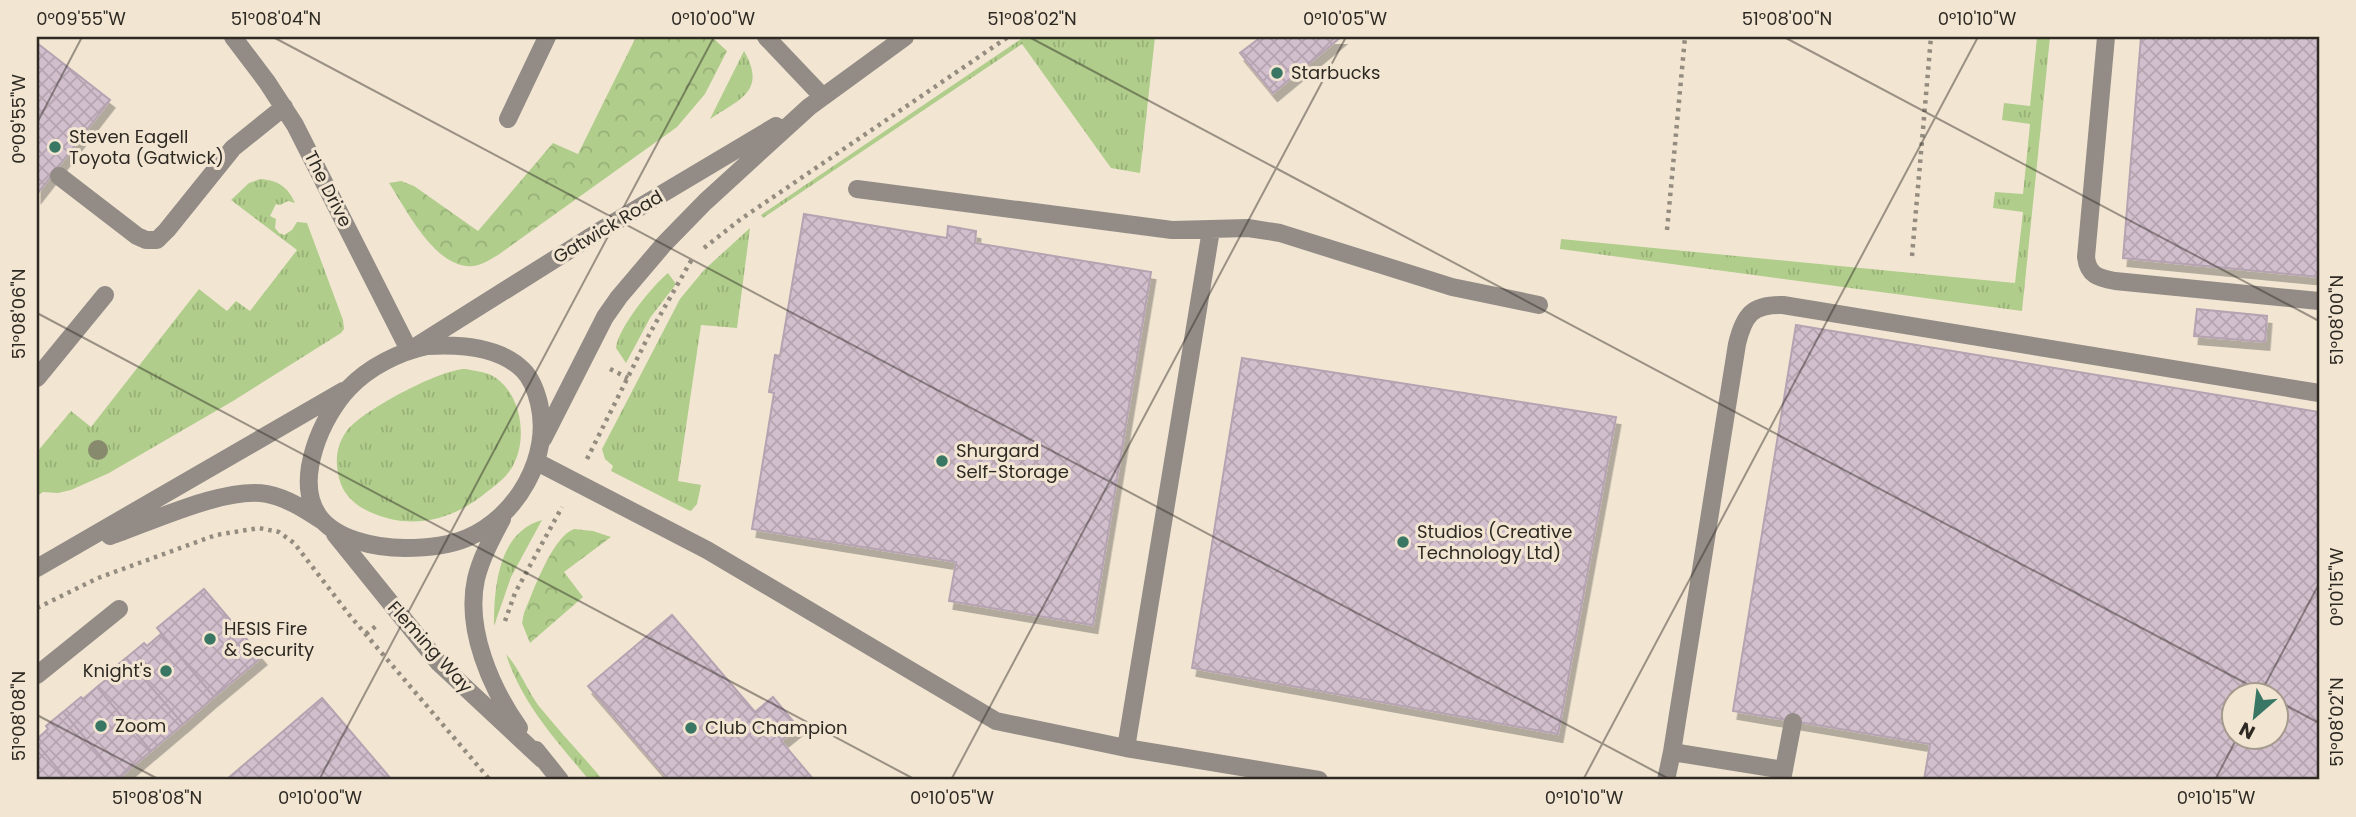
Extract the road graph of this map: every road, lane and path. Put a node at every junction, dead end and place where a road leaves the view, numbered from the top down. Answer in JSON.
{"nodes":[{"id":1,"x":233,"y":37,"type":"edge"},
{"id":2,"x":547,"y":37,"type":"edge"},
{"id":3,"x":766,"y":37,"type":"edge"},
{"id":4,"x":905,"y":37,"type":"edge"},
{"id":5,"x":1008,"y":37,"type":"edge"},
{"id":6,"x":1685,"y":37,"type":"edge"},
{"id":7,"x":1931,"y":37,"type":"edge"},
{"id":8,"x":2106,"y":37,"type":"edge"},
{"id":9,"x":816,"y":102,"type":"junction"},
{"id":10,"x":284,"y":107,"type":"junction"},
{"id":11,"x":508,"y":119,"type":"dead end"},
{"id":12,"x":60,"y":176,"type":"dead end"},
{"id":13,"x":857,"y":189,"type":"dead end"},
{"id":14,"x":1211,"y":230,"type":"junction"},
{"id":15,"x":1667,"y":230,"type":"dead end"},
{"id":16,"x":701,"y":250,"type":"dead end"},
{"id":17,"x":696,"y":255,"type":"dead end"},
{"id":18,"x":1912,"y":256,"type":"dead end"},
{"id":19,"x":105,"y":295,"type":"dead end"},
{"id":20,"x":2319,"y":301,"type":"edge"},
{"id":21,"x":1539,"y":305,"type":"dead end"},
{"id":22,"x":409,"y":350,"type":"junction"},
{"id":23,"x":37,"y":377,"type":"edge"},
{"id":24,"x":350,"y":387,"type":"junction"},
{"id":25,"x":2319,"y":393,"type":"edge"},
{"id":26,"x":541,"y":442,"type":"junction"},
{"id":27,"x":537,"y":462,"type":"junction"},
{"id":28,"x":576,"y":482,"type":"junction"},
{"id":29,"x":510,"y":506,"type":"junction"},
{"id":30,"x":325,"y":523,"type":"junction"},
{"id":31,"x":71,"y":550,"type":"junction"},
{"id":32,"x":37,"y":566,"type":"edge"},
{"id":33,"x":37,"y":608,"type":"edge"},
{"id":34,"x":119,"y":609,"type":"dead end"},
{"id":35,"x":505,"y":629,"type":"dead end"},
{"id":36,"x":37,"y":675,"type":"edge"},
{"id":37,"x":1793,"y":722,"type":"dead end"},
{"id":38,"x":1126,"y":748,"type":"junction"},
{"id":39,"x":1672,"y":752,"type":"junction"},
{"id":40,"x":542,"y":760,"type":"junction"},
{"id":41,"x":1783,"y":775,"type":"edge"},
{"id":42,"x":490,"y":780,"type":"edge"},
{"id":43,"x":560,"y":780,"type":"edge"},
{"id":44,"x":1319,"y":780,"type":"edge"},
{"id":45,"x":1666,"y":780,"type":"edge"}],
"edges":[{"from":1,"to":10,"type":"street","name":"The Drive"},
{"from":2,"to":11,"type":"street"},
{"from":3,"to":9,"type":"street"},
{"from":4,"to":9,"type":"street","name":"Gatwick Road"},
{"from":5,"to":16,"type":"path"},
{"from":6,"to":15,"type":"path"},
{"from":7,"to":18,"type":"path"},
{"from":8,"to":20,"type":"street"},
{"from":9,"to":22,"type":"street","name":"Gatwick Road"},
{"from":9,"to":26,"type":"street","name":"Gatwick Road"},
{"from":10,"to":12,"type":"street"},
{"from":10,"to":22,"type":"street","name":"The Drive"},
{"from":13,"to":14,"type":"street"},
{"from":14,"to":21,"type":"street"},
{"from":14,"to":38,"type":"street"},
{"from":17,"to":28,"type":"path"},
{"from":19,"to":23,"type":"street"},
{"from":22,"to":24,"type":"street"},
{"from":22,"to":26,"type":"street"},
{"from":24,"to":30,"type":"street"},
{"from":24,"to":31,"type":"street"},
{"from":25,"to":39,"type":"street"},
{"from":26,"to":27,"type":"street"},
{"from":27,"to":28,"type":"street"},
{"from":27,"to":29,"type":"street"},
{"from":28,"to":35,"type":"path"},
{"from":28,"to":38,"type":"street"},
{"from":29,"to":30,"type":"street"},
{"from":29,"to":40,"type":"street","name":"Fleming Way"},
{"from":30,"to":31,"type":"street"},
{"from":30,"to":40,"type":"street","name":"Fleming Way"},
{"from":31,"to":32,"type":"street"},
{"from":33,"to":42,"type":"path"},
{"from":34,"to":36,"type":"street"},
{"from":37,"to":41,"type":"street"},
{"from":38,"to":44,"type":"street"},
{"from":39,"to":41,"type":"street"},
{"from":39,"to":45,"type":"street"},
{"from":40,"to":43,"type":"street","name":"Fleming Way"}]}
